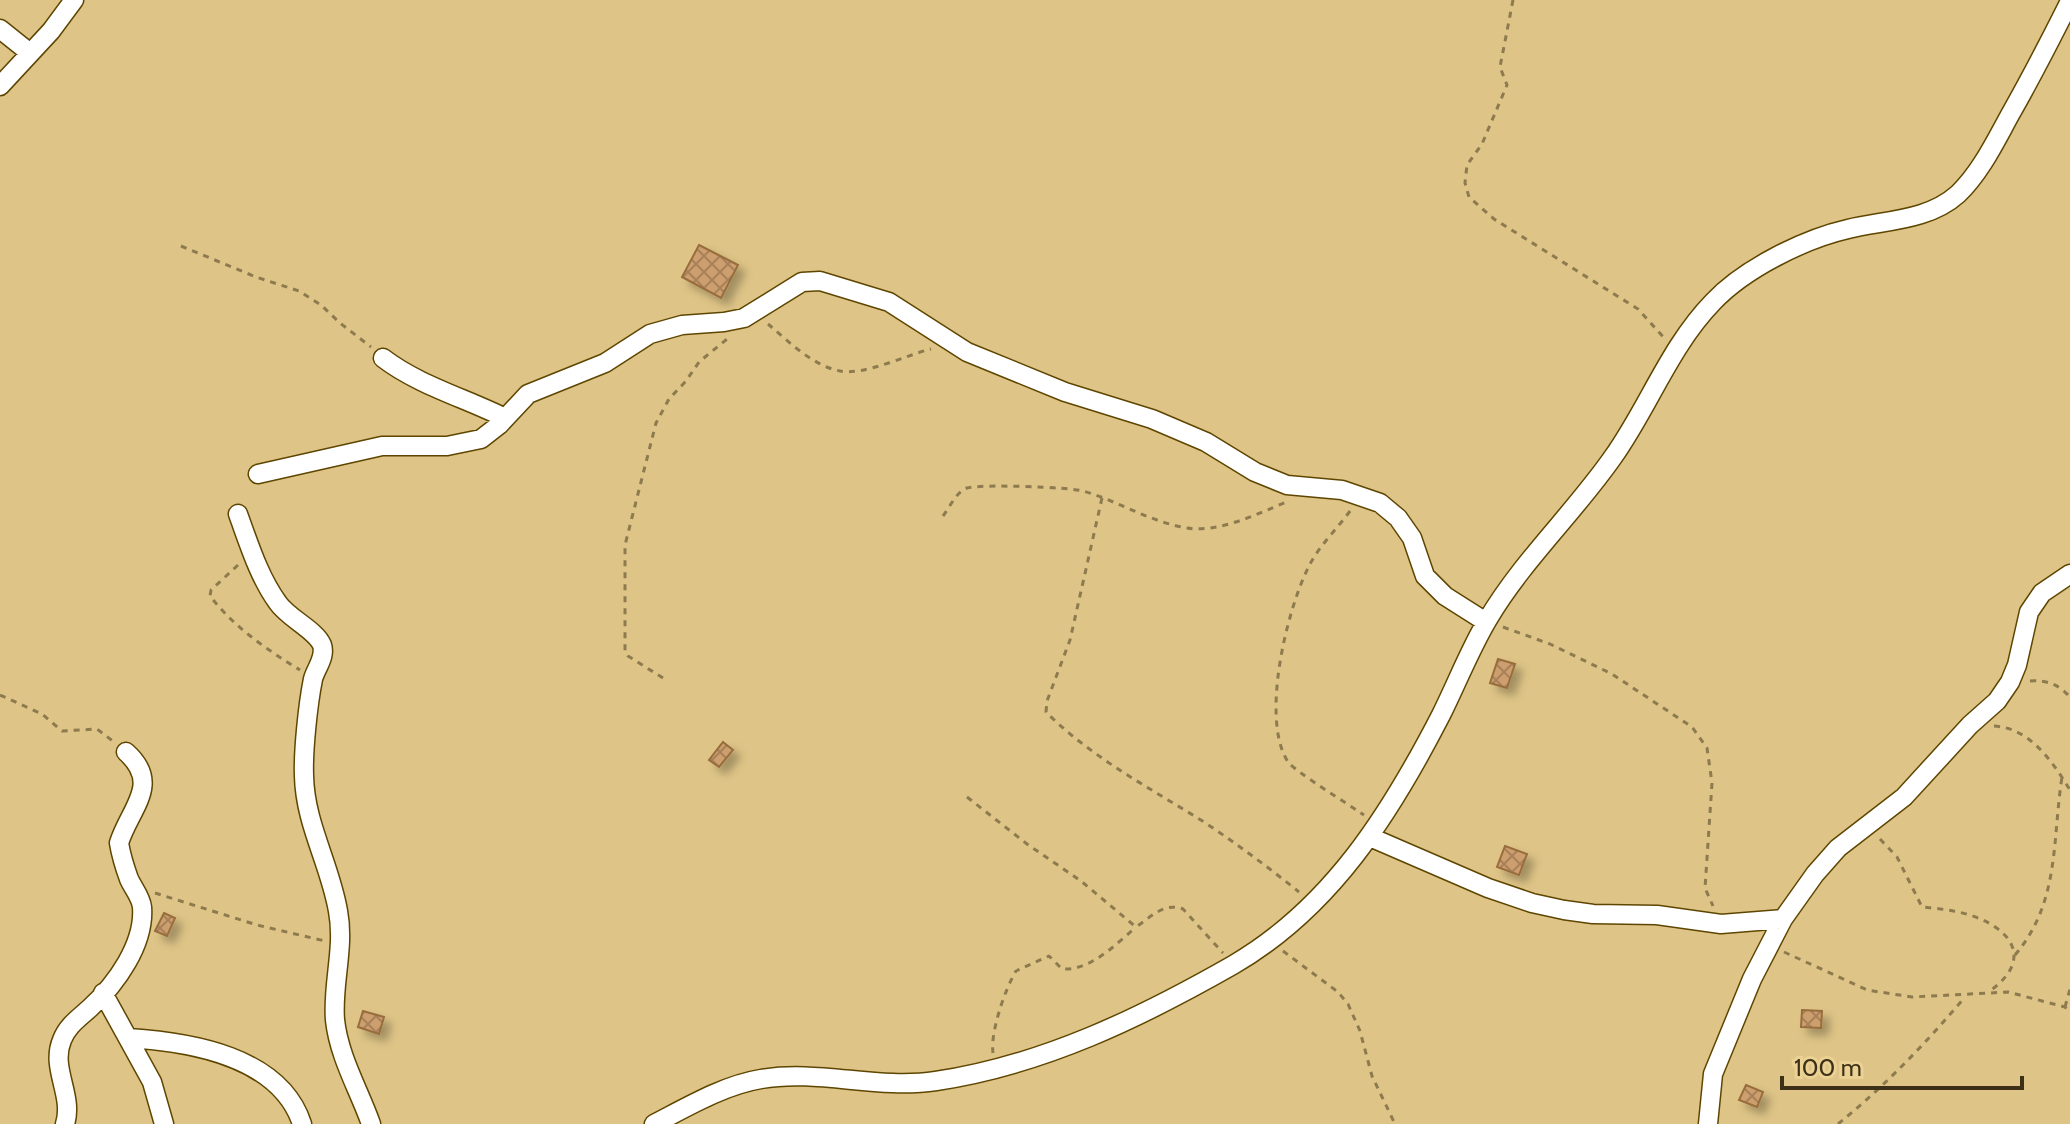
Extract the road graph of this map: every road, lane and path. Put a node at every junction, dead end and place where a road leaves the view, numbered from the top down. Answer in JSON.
{"nodes":[{"id":1,"x":74,"y":0,"type":"edge"},
{"id":2,"x":1513,"y":0,"type":"edge"},
{"id":3,"x":2070,"y":1,"type":"edge"},
{"id":4,"x":0,"y":29,"type":"edge"},
{"id":5,"x":30,"y":53,"type":"junction"},
{"id":6,"x":0,"y":86,"type":"edge"},
{"id":7,"x":181,"y":246,"type":"dead end"},
{"id":8,"x":749,"y":315,"type":"junction"},
{"id":9,"x":953,"y":343,"type":"junction"},
{"id":10,"x":1676,"y":351,"type":"junction"},
{"id":11,"x":383,"y":358,"type":"joint"},
{"id":12,"x":505,"y":418,"type":"junction"},
{"id":13,"x":258,"y":474,"type":"dead end"},
{"id":14,"x":1362,"y":495,"type":"junction"},
{"id":15,"x":1102,"y":498,"type":"junction"},
{"id":16,"x":1287,"y":501,"type":"dead end"},
{"id":17,"x":238,"y":514,"type":"dead end"},
{"id":18,"x":943,"y":516,"type":"dead end"},
{"id":19,"x":252,"y":554,"type":"junction"},
{"id":20,"x":2070,"y":574,"type":"edge"},
{"id":21,"x":1486,"y":622,"type":"junction"},
{"id":22,"x":313,"y":678,"type":"junction"},
{"id":23,"x":663,"y":678,"type":"dead end"},
{"id":24,"x":2010,"y":682,"type":"junction"},
{"id":25,"x":0,"y":695,"type":"edge"},
{"id":26,"x":2070,"y":697,"type":"edge"},
{"id":27,"x":1970,"y":725,"type":"junction"},
{"id":28,"x":126,"y":752,"type":"joint"},
{"id":29,"x":2062,"y":777,"type":"junction"},
{"id":30,"x":2070,"y":790,"type":"edge"},
{"id":31,"x":967,"y":797,"type":"dead end"},
{"id":32,"x":1866,"y":824,"type":"junction"},
{"id":33,"x":1374,"y":831,"type":"junction"},
{"id":34,"x":133,"y":886,"type":"junction"},
{"id":35,"x":1314,"y":905,"type":"junction"},
{"id":36,"x":1783,"y":919,"type":"junction"},
{"id":37,"x":1721,"y":924,"type":"junction"},
{"id":38,"x":1136,"y":927,"type":"junction"},
{"id":39,"x":1269,"y":943,"type":"junction"},
{"id":40,"x":1769,"y":944,"type":"junction"},
{"id":41,"x":340,"y":945,"type":"junction"},
{"id":42,"x":2015,"y":955,"type":"junction"},
{"id":43,"x":1233,"y":965,"type":"junction"},
{"id":44,"x":2070,"y":989,"type":"edge"},
{"id":45,"x":1990,"y":991,"type":"junction"},
{"id":46,"x":103,"y":993,"type":"junction"},
{"id":47,"x":1966,"y":995,"type":"junction"},
{"id":48,"x":2065,"y":1007,"type":"junction"},
{"id":49,"x":2070,"y":1013,"type":"edge"},
{"id":50,"x":129,"y":1038,"type":"junction"},
{"id":51,"x":996,"y":1069,"type":"junction"},
{"id":52,"x":65,"y":1124,"type":"edge"},
{"id":53,"x":164,"y":1124,"type":"edge"},
{"id":54,"x":302,"y":1124,"type":"edge"},
{"id":55,"x":371,"y":1124,"type":"edge"},
{"id":56,"x":654,"y":1124,"type":"edge"},
{"id":57,"x":1395,"y":1124,"type":"edge"},
{"id":58,"x":1708,"y":1124,"type":"edge"},
{"id":59,"x":1838,"y":1124,"type":"edge"}],
"edges":[{"from":1,"to":5,"type":"street"},
{"from":2,"to":10,"type":"path"},
{"from":3,"to":10,"type":"street"},
{"from":4,"to":5,"type":"street"},
{"from":5,"to":6,"type":"street"},
{"from":7,"to":11,"type":"path"},
{"from":8,"to":9,"type":"path"},
{"from":8,"to":9,"type":"street"},
{"from":8,"to":12,"type":"street"},
{"from":8,"to":23,"type":"path"},
{"from":9,"to":14,"type":"street"},
{"from":10,"to":21,"type":"street"},
{"from":11,"to":12,"type":"street"},
{"from":12,"to":13,"type":"street"},
{"from":14,"to":21,"type":"street"},
{"from":14,"to":33,"type":"path"},
{"from":15,"to":16,"type":"path"},
{"from":15,"to":18,"type":"path"},
{"from":15,"to":35,"type":"path"},
{"from":17,"to":19,"type":"street"},
{"from":19,"to":22,"type":"street"},
{"from":19,"to":22,"type":"path"},
{"from":20,"to":24,"type":"street"},
{"from":21,"to":33,"type":"street"},
{"from":21,"to":37,"type":"path"},
{"from":22,"to":41,"type":"street"},
{"from":24,"to":26,"type":"path"},
{"from":24,"to":27,"type":"street"},
{"from":25,"to":28,"type":"path"},
{"from":27,"to":29,"type":"path"},
{"from":27,"to":32,"type":"street"},
{"from":28,"to":34,"type":"street"},
{"from":29,"to":30,"type":"path"},
{"from":29,"to":42,"type":"path"},
{"from":31,"to":38,"type":"path"},
{"from":32,"to":36,"type":"street"},
{"from":32,"to":42,"type":"path"},
{"from":33,"to":35,"type":"street"},
{"from":33,"to":37,"type":"street"},
{"from":34,"to":41,"type":"path"},
{"from":34,"to":46,"type":"street"},
{"from":35,"to":39,"type":"street"},
{"from":36,"to":37,"type":"street"},
{"from":36,"to":40,"type":"street"},
{"from":38,"to":43,"type":"path"},
{"from":38,"to":51,"type":"path"},
{"from":39,"to":43,"type":"street"},
{"from":39,"to":57,"type":"path"},
{"from":40,"to":47,"type":"path"},
{"from":40,"to":58,"type":"street"},
{"from":41,"to":55,"type":"street"},
{"from":42,"to":45,"type":"path"},
{"from":43,"to":51,"type":"street"},
{"from":44,"to":48,"type":"path"},
{"from":45,"to":47,"type":"path"},
{"from":45,"to":48,"type":"path"},
{"from":46,"to":50,"type":"street"},
{"from":46,"to":52,"type":"street"},
{"from":47,"to":59,"type":"path"},
{"from":48,"to":49,"type":"path"},
{"from":50,"to":53,"type":"street"},
{"from":50,"to":54,"type":"street"},
{"from":51,"to":56,"type":"street"}]}
